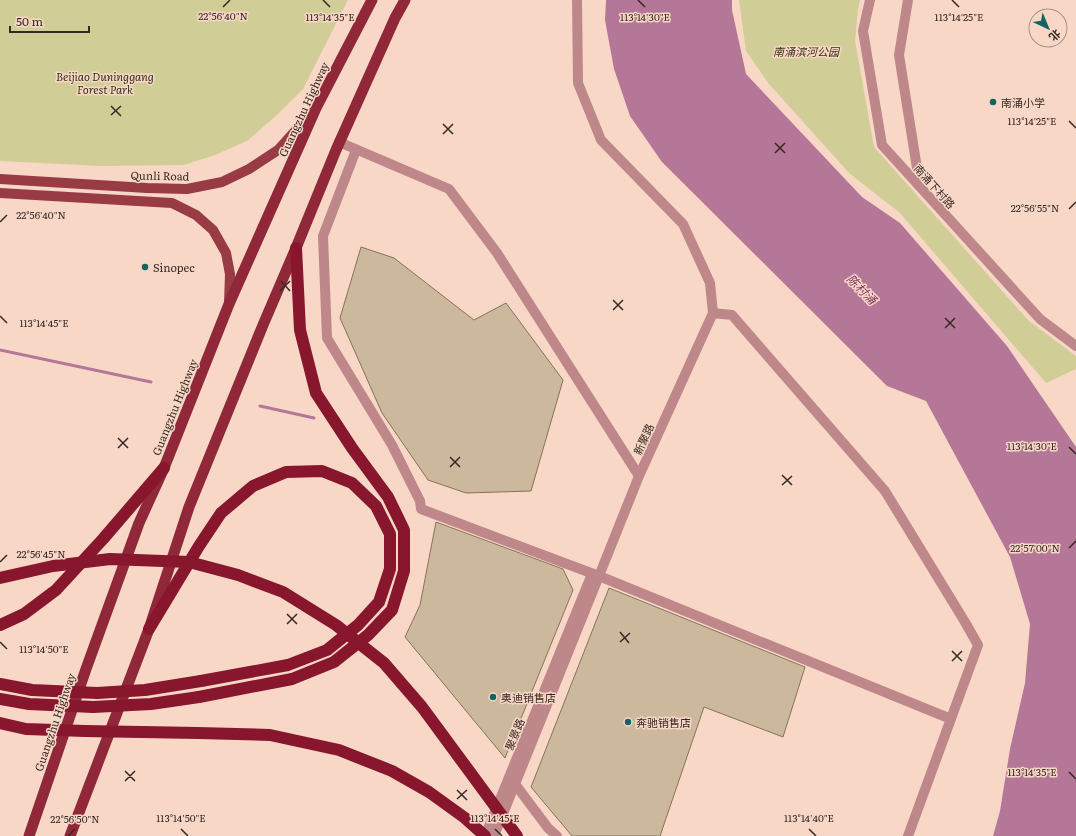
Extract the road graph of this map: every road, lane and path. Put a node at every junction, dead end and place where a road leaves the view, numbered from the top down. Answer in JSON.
{"nodes":[{"id":1,"x":372,"y":0,"type":"edge"},
{"id":2,"x":405,"y":0,"type":"edge"},
{"id":3,"x":577,"y":0,"type":"edge"},
{"id":4,"x":870,"y":0,"type":"edge"},
{"id":5,"x":908,"y":0,"type":"edge"},
{"id":6,"x":316,"y":108,"type":"junction"},
{"id":7,"x":339,"y":142,"type":"junction"},
{"id":8,"x":356,"y":150,"type":"junction"},
{"id":9,"x":0,"y":179,"type":"edge"},
{"id":10,"x":920,"y":187,"type":"junction"},
{"id":11,"x":0,"y":193,"type":"edge"},
{"id":12,"x":296,"y":248,"type":"junction"},
{"id":13,"x":228,"y":304,"type":"junction"},
{"id":14,"x":713,"y":313,"type":"junction"},
{"id":15,"x":1076,"y":346,"type":"edge"},
{"id":16,"x":164,"y":468,"type":"junction"},
{"id":17,"x":639,"y":476,"type":"junction"},
{"id":18,"x":595,"y":575,"type":"junction"},
{"id":19,"x":0,"y":578,"type":"edge"},
{"id":20,"x":0,"y":625,"type":"edge"},
{"id":21,"x":149,"y":629,"type":"junction"},
{"id":22,"x":0,"y":684,"type":"edge"},
{"id":23,"x":0,"y":699,"type":"edge"},
{"id":24,"x":951,"y":719,"type":"junction"},
{"id":25,"x":0,"y":723,"type":"edge"},
{"id":26,"x":515,"y":784,"type":"junction"},
{"id":27,"x":29,"y":836,"type":"edge"},
{"id":28,"x":70,"y":836,"type":"edge"},
{"id":29,"x":485,"y":836,"type":"edge"},
{"id":30,"x":494,"y":836,"type":"edge"},
{"id":31,"x":517,"y":836,"type":"edge"},
{"id":32,"x":557,"y":836,"type":"edge"},
{"id":33,"x":908,"y":836,"type":"edge"}],
"edges":[{"from":1,"to":6,"type":"highway","name":"Guangzhu Highway"},
{"from":2,"to":7,"type":"highway"},
{"from":3,"to":14,"type":"street"},
{"from":4,"to":10,"type":"street","name":"南涌下村路"},
{"from":5,"to":10,"type":"street"},
{"from":6,"to":9,"type":"main road","name":"Qunli Road"},
{"from":6,"to":13,"type":"highway","name":"Guangzhu Highway"},
{"from":7,"to":8,"type":"street"},
{"from":7,"to":12,"type":"highway"},
{"from":8,"to":17,"type":"street"},
{"from":8,"to":18,"type":"street"},
{"from":10,"to":15,"type":"street","name":"南涌下村路"},
{"from":11,"to":13,"type":"main road"},
{"from":12,"to":21,"type":"highway"},
{"from":12,"to":23,"type":"highway","bridge":true},
{"from":13,"to":16,"type":"highway","name":"Guangzhu Highway"},
{"from":14,"to":17,"type":"street","name":"新聚路"},
{"from":14,"to":24,"type":"street"},
{"from":16,"to":20,"type":"highway"},
{"from":16,"to":27,"type":"highway","name":"Guangzhu Highway"},
{"from":17,"to":18,"type":"street","name":"新聚路"},
{"from":18,"to":24,"type":"street"},
{"from":18,"to":26,"type":"street","name":"聚景路"},
{"from":18,"to":29,"type":"street","name":"聚景路"},
{"from":19,"to":31,"type":"highway","bridge":true},
{"from":21,"to":22,"type":"highway","bridge":true},
{"from":21,"to":28,"type":"highway"},
{"from":24,"to":33,"type":"street"},
{"from":25,"to":29,"type":"highway","bridge":true},
{"from":26,"to":30,"type":"street","name":"聚景路"},
{"from":26,"to":32,"type":"street"}]}
